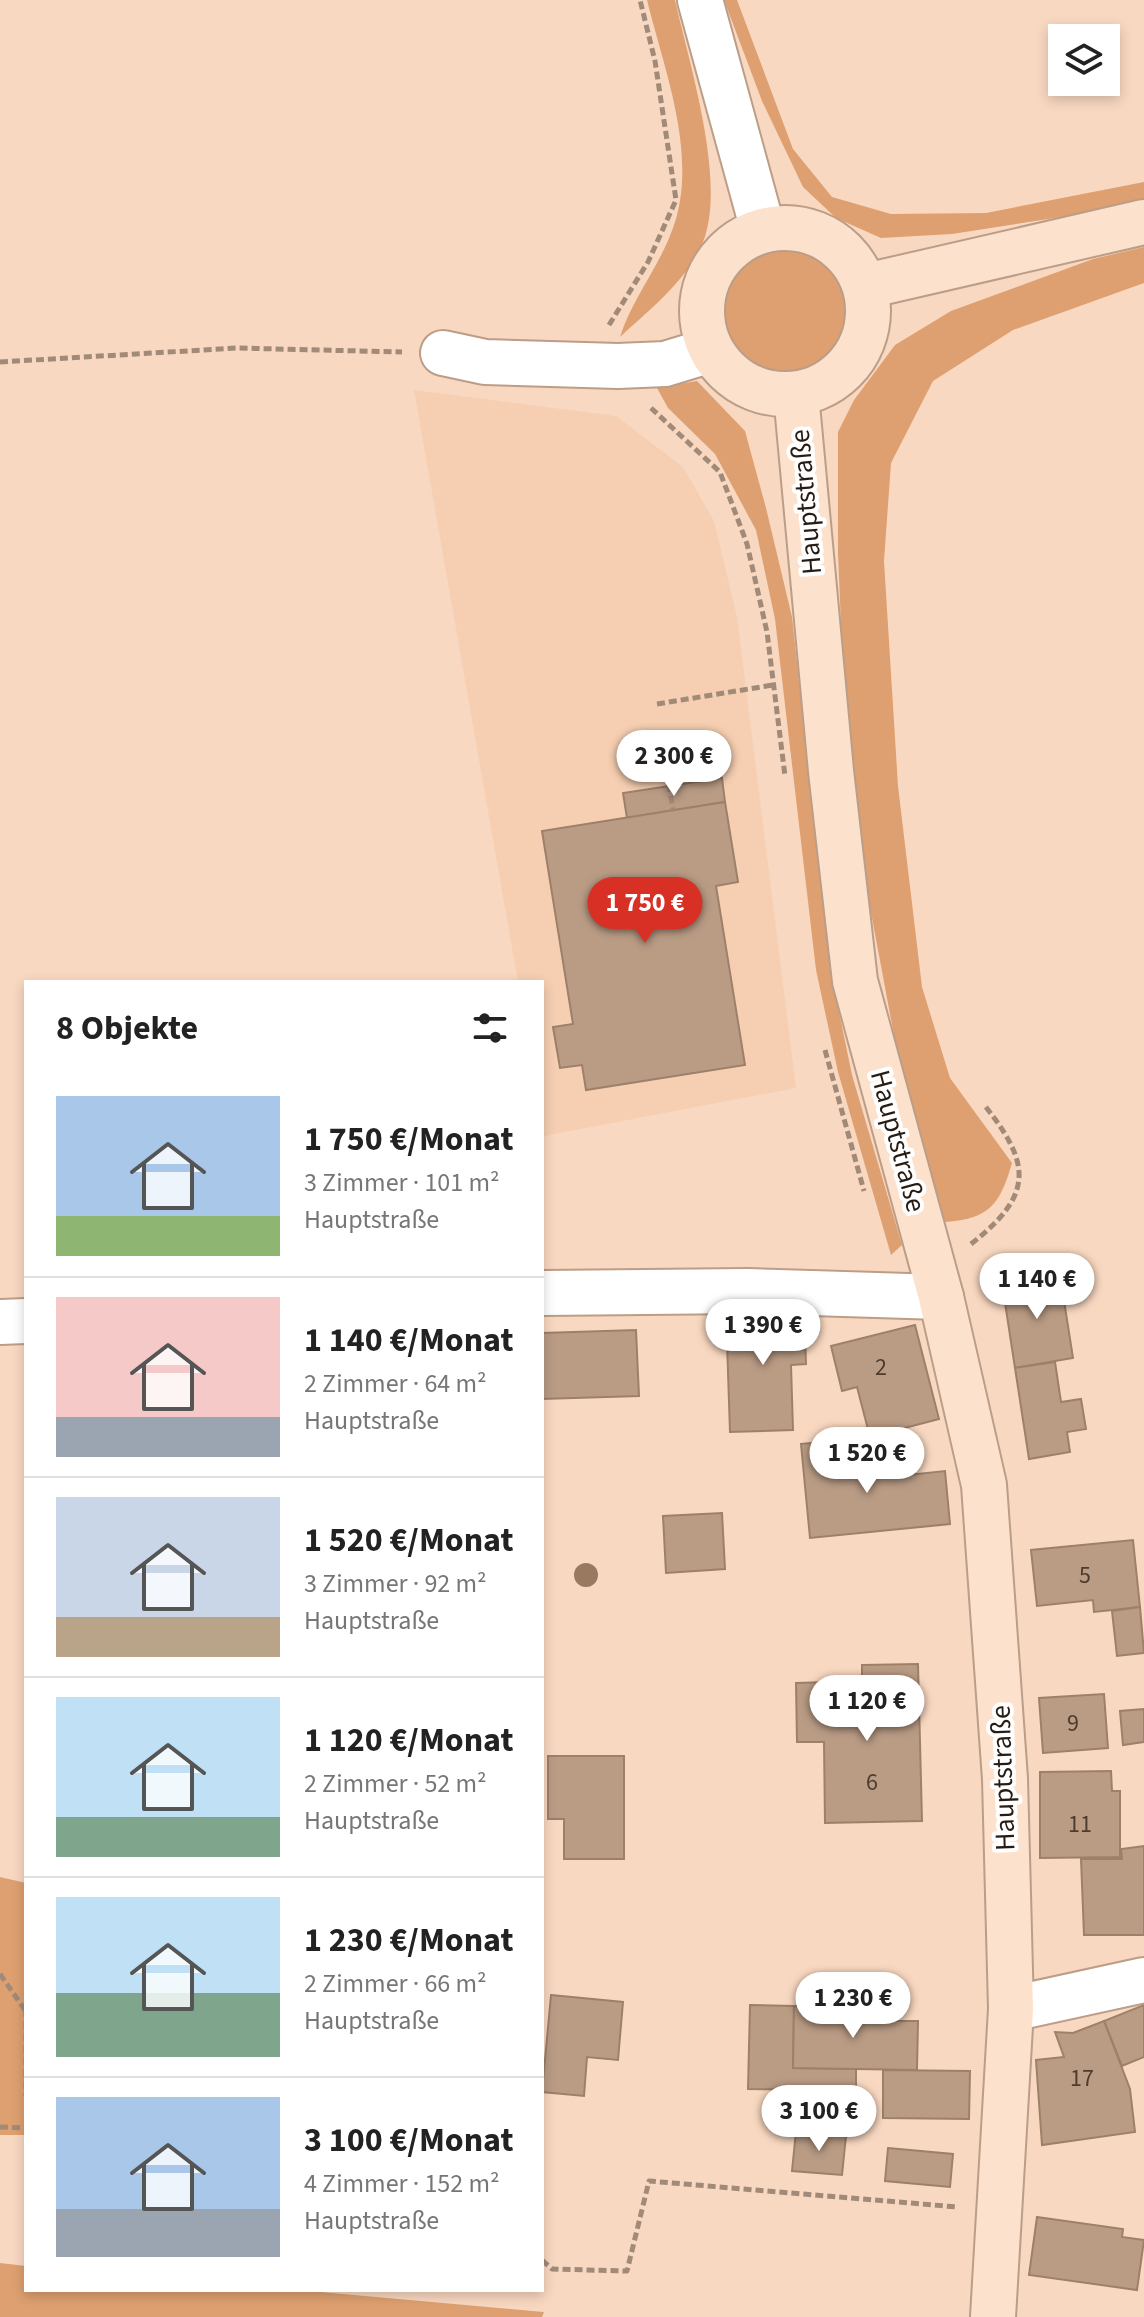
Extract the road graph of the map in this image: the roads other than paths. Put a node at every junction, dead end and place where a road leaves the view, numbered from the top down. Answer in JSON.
{"nodes":[{"id":1,"x":700,"y":0,"type":"edge"},
{"id":2,"x":1144,"y":222,"type":"edge"},
{"id":3,"x":763,"y":230,"type":"junction"},
{"id":4,"x":866,"y":286,"type":"junction"},
{"id":5,"x":711,"y":350,"type":"junction"},
{"id":6,"x":443,"y":353,"type":"road end"},
{"id":7,"x":796,"y":394,"type":"junction"},
{"id":8,"x":937,"y":1282,"type":"junction"},
{"id":9,"x":544,"y":1293,"type":"edge"},
{"id":10,"x":24,"y":1321,"type":"edge"},
{"id":11,"x":0,"y":1322,"type":"edge"},
{"id":12,"x":1144,"y":1980,"type":"edge"},
{"id":13,"x":1011,"y":2009,"type":"junction"},
{"id":14,"x":993,"y":2317,"type":"edge"}],
"edges":[{"from":1,"to":3,"type":"street"},
{"from":2,"to":4,"type":"main road"},
{"from":3,"to":4,"type":"main road"},
{"from":3,"to":5,"type":"main road"},
{"from":4,"to":7,"type":"main road"},
{"from":5,"to":6,"type":"street"},
{"from":5,"to":7,"type":"main road"},
{"from":7,"to":8,"type":"main road","name":"Hauptstraße"},
{"from":8,"to":9,"type":"street"},
{"from":8,"to":13,"type":"main road","name":"Hauptstraße"},
{"from":10,"to":11,"type":"street"},
{"from":12,"to":13,"type":"street"},
{"from":13,"to":14,"type":"main road","name":"Hauptstraße"}]}
